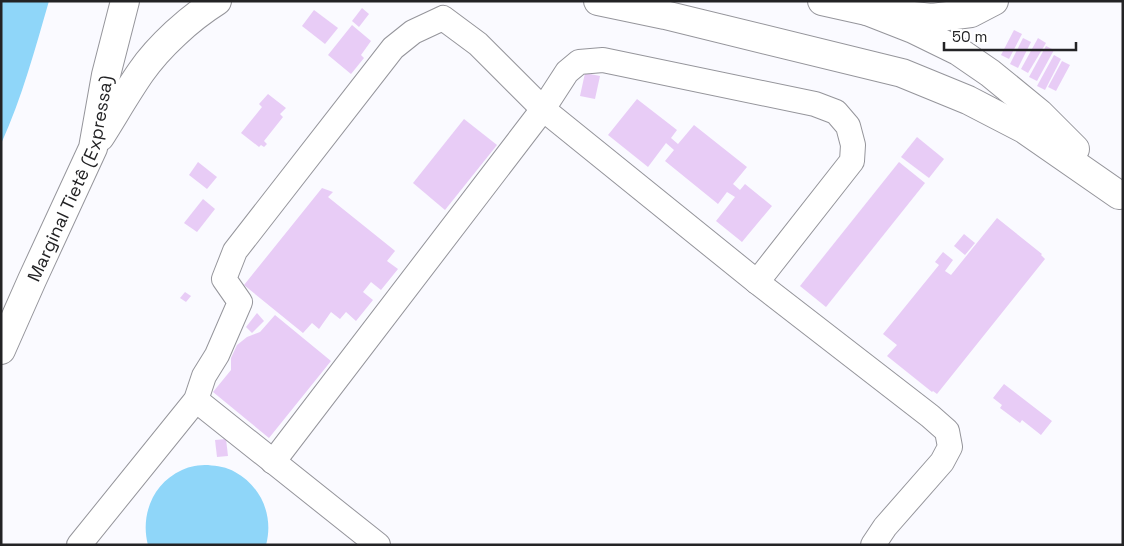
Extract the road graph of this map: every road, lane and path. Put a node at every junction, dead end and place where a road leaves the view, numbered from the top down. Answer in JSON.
{"nodes":[{"id":1,"x":125,"y":1,"type":"edge"},
{"id":2,"x":217,"y":1,"type":"edge"},
{"id":3,"x":598,"y":1,"type":"edge"},
{"id":4,"x":994,"y":1,"type":"edge"},
{"id":5,"x":830,"y":3,"type":"edge"},
{"id":6,"x":867,"y":11,"type":"junction"},
{"id":7,"x":543,"y":110,"type":"junction"},
{"id":8,"x":93,"y":148,"type":"junction"},
{"id":9,"x":1121,"y":197,"type":"edge"},
{"id":10,"x":757,"y":282,"type":"junction"},
{"id":11,"x":1,"y":350,"type":"edge"},
{"id":12,"x":196,"y":400,"type":"junction"},
{"id":13,"x":274,"y":462,"type":"junction"},
{"id":14,"x":79,"y":545,"type":"edge"},
{"id":15,"x":378,"y":545,"type":"edge"},
{"id":16,"x":873,"y":545,"type":"edge"}],
"edges":[{"from":1,"to":8,"type":"main road","name":"Marginal Tietê (Expressa)"},
{"from":2,"to":8,"type":"main road"},
{"from":3,"to":9,"type":"main road"},
{"from":4,"to":6,"type":"main road"},
{"from":5,"to":6,"type":"main road"},
{"from":6,"to":9,"type":"main road"},
{"from":7,"to":10,"type":"lane"},
{"from":7,"to":10,"type":"lane"},
{"from":7,"to":12,"type":"lane"},
{"from":7,"to":13,"type":"lane"},
{"from":8,"to":11,"type":"main road","name":"Marginal Tietê (Expressa)"},
{"from":10,"to":16,"type":"lane"},
{"from":12,"to":13,"type":"lane"},
{"from":12,"to":14,"type":"lane"},
{"from":13,"to":15,"type":"lane"}]}
